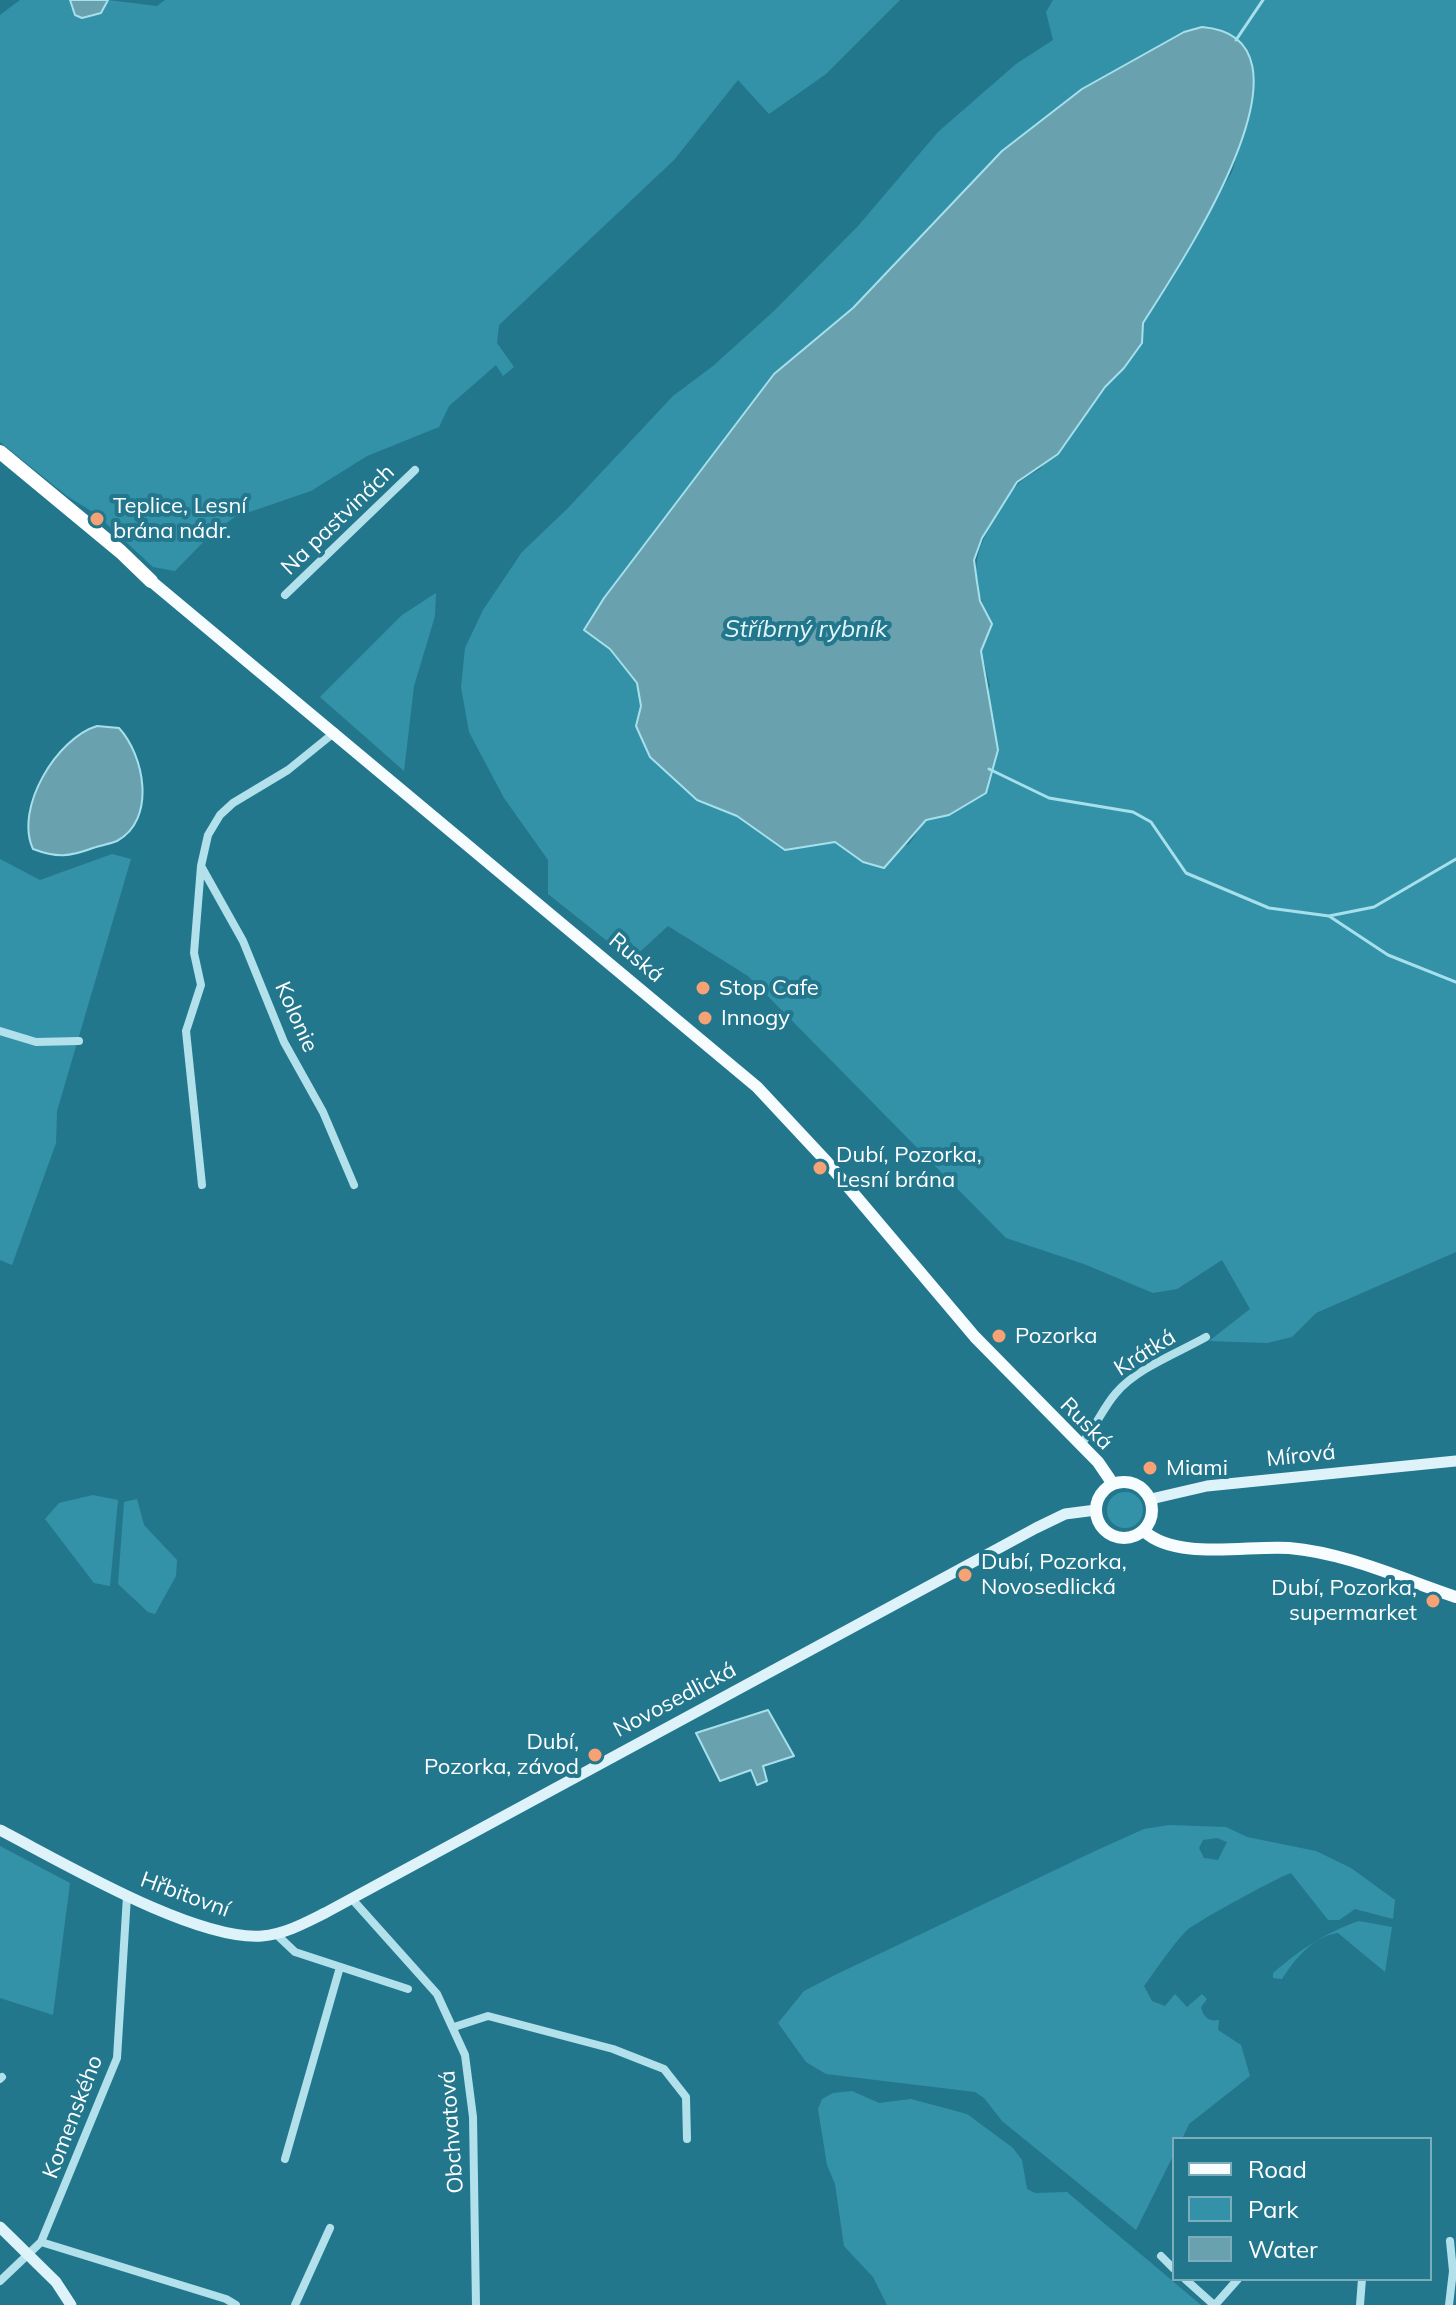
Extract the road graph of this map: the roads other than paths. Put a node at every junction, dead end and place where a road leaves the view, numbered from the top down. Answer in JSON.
{"nodes":[{"id":1,"x":0,"y":452,"type":"edge"},
{"id":2,"x":0,"y":460,"type":"edge"},
{"id":3,"x":415,"y":470,"type":"dead end"},
{"id":4,"x":151,"y":581,"type":"junction"},
{"id":5,"x":285,"y":595,"type":"dead end"},
{"id":6,"x":335,"y":732,"type":"junction"},
{"id":7,"x":201,"y":866,"type":"junction"},
{"id":8,"x":0,"y":1031,"type":"edge"},
{"id":9,"x":79,"y":1041,"type":"dead end"},
{"id":10,"x":202,"y":1185,"type":"dead end"},
{"id":11,"x":354,"y":1185,"type":"dead end"},
{"id":12,"x":1206,"y":1337,"type":"dead end"},
{"id":13,"x":1080,"y":1445,"type":"junction"},
{"id":14,"x":1456,"y":1461,"type":"edge"},
{"id":15,"x":1113,"y":1484,"type":"junction"},
{"id":16,"x":1151,"y":1499,"type":"junction"},
{"id":17,"x":1096,"y":1510,"type":"junction"},
{"id":18,"x":1144,"y":1531,"type":"junction"},
{"id":19,"x":1456,"y":1597,"type":"edge"},
{"id":20,"x":0,"y":1830,"type":"edge"},
{"id":21,"x":127,"y":1896,"type":"junction"},
{"id":22,"x":352,"y":1899,"type":"junction"},
{"id":23,"x":276,"y":1934,"type":"junction"},
{"id":24,"x":340,"y":1967,"type":"junction"},
{"id":25,"x":408,"y":1989,"type":"dead end"},
{"id":26,"x":454,"y":2027,"type":"junction"},
{"id":27,"x":687,"y":2139,"type":"dead end"},
{"id":28,"x":285,"y":2159,"type":"dead end"},
{"id":29,"x":0,"y":2227,"type":"edge"},
{"id":30,"x":330,"y":2228,"type":"dead end"},
{"id":31,"x":1450,"y":2241,"type":"dead end"},
{"id":32,"x":41,"y":2242,"type":"junction"},
{"id":33,"x":29,"y":2253,"type":"junction"},
{"id":34,"x":1161,"y":2256,"type":"dead end"},
{"id":35,"x":1172,"y":2267,"type":"edge"},
{"id":36,"x":0,"y":2281,"type":"edge"},
{"id":37,"x":1187,"y":2281,"type":"edge"},
{"id":38,"x":1236,"y":2281,"type":"edge"},
{"id":39,"x":1362,"y":2281,"type":"edge"},
{"id":40,"x":71,"y":2305,"type":"edge"},
{"id":41,"x":236,"y":2305,"type":"edge"},
{"id":42,"x":295,"y":2305,"type":"edge"},
{"id":43,"x":476,"y":2305,"type":"edge"},
{"id":44,"x":1214,"y":2305,"type":"edge"},
{"id":45,"x":1360,"y":2305,"type":"edge"},
{"id":46,"x":1449,"y":2305,"type":"edge"}],
"edges":[{"from":1,"to":4,"type":"highway"},
{"from":2,"to":4,"type":"highway"},
{"from":3,"to":5,"type":"street","name":"Na pastvinách"},
{"from":4,"to":6,"type":"main road","name":"Ruská"},
{"from":6,"to":7,"type":"street"},
{"from":6,"to":13,"type":"main road","name":"Ruská"},
{"from":7,"to":10,"type":"street"},
{"from":7,"to":11,"type":"street","name":"Kolonie"},
{"from":8,"to":9,"type":"street"},
{"from":12,"to":13,"type":"street","name":"Krátká"},
{"from":13,"to":15,"type":"main road","name":"Ruská"},
{"from":14,"to":16,"type":"street","name":"Mírová"},
{"from":15,"to":16,"type":"main road"},
{"from":15,"to":17,"type":"main road"},
{"from":16,"to":18,"type":"main road"},
{"from":17,"to":18,"type":"main road"},
{"from":17,"to":22,"type":"street","name":"Novosedlická"},
{"from":18,"to":19,"type":"main road"},
{"from":20,"to":21,"type":"street","name":"Hřbitovní"},
{"from":21,"to":23,"type":"street","name":"Hřbitovní"},
{"from":21,"to":32,"type":"street","name":"Komenského"},
{"from":22,"to":23,"type":"street","name":"Novosedlická"},
{"from":22,"to":26,"type":"street","name":"Obchvatová"},
{"from":23,"to":24,"type":"street"},
{"from":24,"to":25,"type":"street"},
{"from":24,"to":28,"type":"street"},
{"from":26,"to":27,"type":"street"},
{"from":26,"to":43,"type":"street","name":"Obchvatová"},
{"from":29,"to":33,"type":"street"},
{"from":30,"to":42,"type":"street"},
{"from":31,"to":46,"type":"street"},
{"from":32,"to":33,"type":"street","name":"Komenského"},
{"from":32,"to":41,"type":"street"},
{"from":33,"to":36,"type":"street","name":"Komenského"},
{"from":33,"to":40,"type":"street"},
{"from":34,"to":35,"type":"street"},
{"from":37,"to":44,"type":"street"},
{"from":38,"to":44,"type":"street"},
{"from":39,"to":45,"type":"street"}]}
